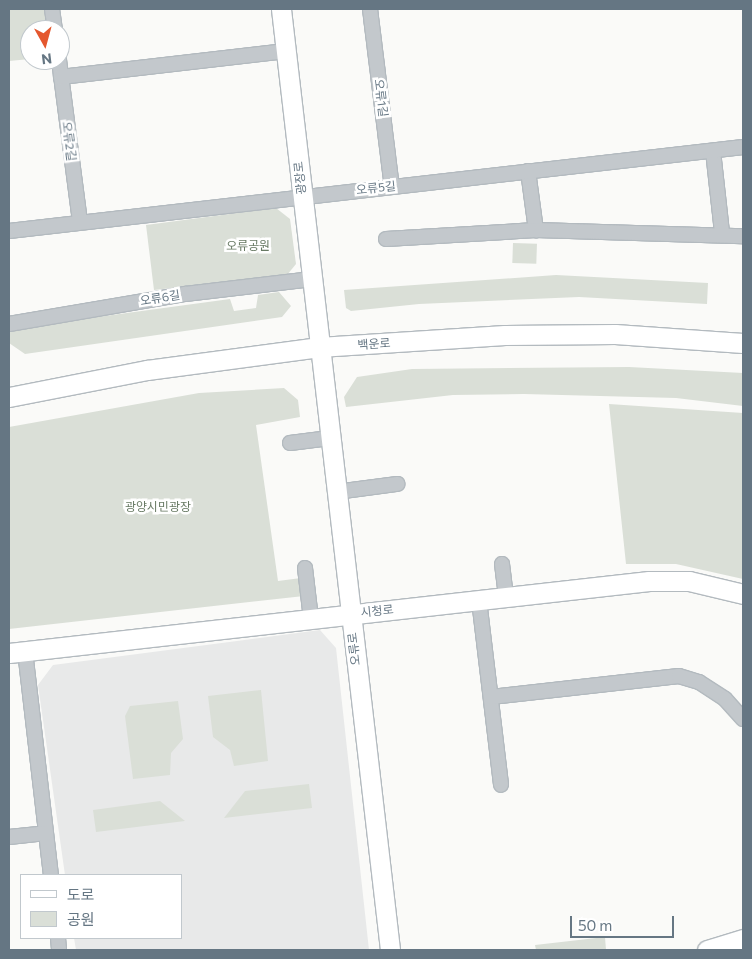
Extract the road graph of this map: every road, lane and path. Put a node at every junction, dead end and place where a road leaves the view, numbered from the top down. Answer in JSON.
{"nodes":[{"id":1,"x":281,"y":9,"type":"edge"},
{"id":2,"x":370,"y":9,"type":"edge"},
{"id":3,"x":286,"y":51,"type":"junction"},
{"id":4,"x":60,"y":70,"type":"edge"},
{"id":5,"x":61,"y":77,"type":"junction"},
{"id":6,"x":743,"y":147,"type":"edge"},
{"id":7,"x":712,"y":151,"type":"junction"},
{"id":8,"x":528,"y":171,"type":"junction"},
{"id":9,"x":392,"y":187,"type":"junction"},
{"id":10,"x":302,"y":196,"type":"junction"},
{"id":11,"x":80,"y":222,"type":"junction"},
{"id":12,"x":536,"y":230,"type":"junction"},
{"id":13,"x":9,"y":231,"type":"edge"},
{"id":14,"x":722,"y":234,"type":"junction"},
{"id":15,"x":743,"y":236,"type":"edge"},
{"id":16,"x":386,"y":240,"type":"dead end"},
{"id":17,"x":312,"y":279,"type":"junction"},
{"id":18,"x":9,"y":324,"type":"edge"},
{"id":19,"x":743,"y":344,"type":"edge"},
{"id":20,"x":319,"y":347,"type":"junction"},
{"id":21,"x":9,"y":397,"type":"edge"},
{"id":22,"x":330,"y":438,"type":"junction"},
{"id":23,"x":290,"y":443,"type":"dead end"},
{"id":24,"x":397,"y":484,"type":"dead end"},
{"id":25,"x":336,"y":492,"type":"junction"},
{"id":26,"x":502,"y":564,"type":"dead end"},
{"id":27,"x":305,"y":568,"type":"dead end"},
{"id":28,"x":743,"y":594,"type":"edge"},
{"id":29,"x":506,"y":597,"type":"junction"},
{"id":30,"x":479,"y":600,"type":"junction"},
{"id":31,"x":350,"y":614,"type":"junction"},
{"id":32,"x":311,"y":619,"type":"junction"},
{"id":33,"x":17,"y":652,"type":"edge"},
{"id":34,"x":491,"y":697,"type":"junction"},
{"id":35,"x":743,"y":719,"type":"edge"},
{"id":36,"x":501,"y":785,"type":"dead end"},
{"id":37,"x":46,"y":833,"type":"junction"},
{"id":38,"x":9,"y":837,"type":"edge"},
{"id":39,"x":51,"y":874,"type":"edge"},
{"id":40,"x":743,"y":940,"type":"edge"},
{"id":41,"x":390,"y":950,"type":"edge"},
{"id":42,"x":707,"y":950,"type":"edge"}],
"edges":[{"from":1,"to":3,"type":"street","name":"광장로"},
{"from":2,"to":9,"type":"street","name":"오류1길"},
{"from":3,"to":5,"type":"street"},
{"from":3,"to":10,"type":"street","name":"광장로"},
{"from":4,"to":5,"type":"street","name":"오류2길"},
{"from":5,"to":11,"type":"street","name":"오류2길"},
{"from":6,"to":7,"type":"street","name":"오류5길"},
{"from":7,"to":8,"type":"street","name":"오류5길"},
{"from":7,"to":14,"type":"street"},
{"from":8,"to":9,"type":"street","name":"오류5길"},
{"from":8,"to":12,"type":"street"},
{"from":9,"to":10,"type":"street","name":"오류5길"},
{"from":10,"to":11,"type":"street","name":"오류5길"},
{"from":10,"to":17,"type":"street","name":"광장로"},
{"from":11,"to":13,"type":"street","name":"오류5길"},
{"from":12,"to":14,"type":"street"},
{"from":12,"to":16,"type":"street"},
{"from":14,"to":15,"type":"street"},
{"from":17,"to":18,"type":"street","name":"오류6길"},
{"from":17,"to":20,"type":"street","name":"광장로"},
{"from":19,"to":20,"type":"street","name":"백운로"},
{"from":20,"to":21,"type":"street","name":"백운로"},
{"from":20,"to":22,"type":"street","name":"오류로"},
{"from":22,"to":23,"type":"street"},
{"from":22,"to":25,"type":"street","name":"오류로"},
{"from":24,"to":25,"type":"street"},
{"from":25,"to":31,"type":"street","name":"오류로"},
{"from":26,"to":29,"type":"street"},
{"from":27,"to":32,"type":"street"},
{"from":28,"to":29,"type":"street","name":"시청로"},
{"from":29,"to":30,"type":"street","name":"시청로"},
{"from":30,"to":31,"type":"street","name":"시청로"},
{"from":30,"to":34,"type":"street"},
{"from":31,"to":32,"type":"street","name":"시청로"},
{"from":31,"to":41,"type":"street","name":"오류로"},
{"from":32,"to":33,"type":"street","name":"시청로"},
{"from":33,"to":37,"type":"street"},
{"from":34,"to":35,"type":"street"},
{"from":34,"to":36,"type":"street"},
{"from":37,"to":38,"type":"street"},
{"from":37,"to":39,"type":"street"},
{"from":40,"to":42,"type":"street"}]}
